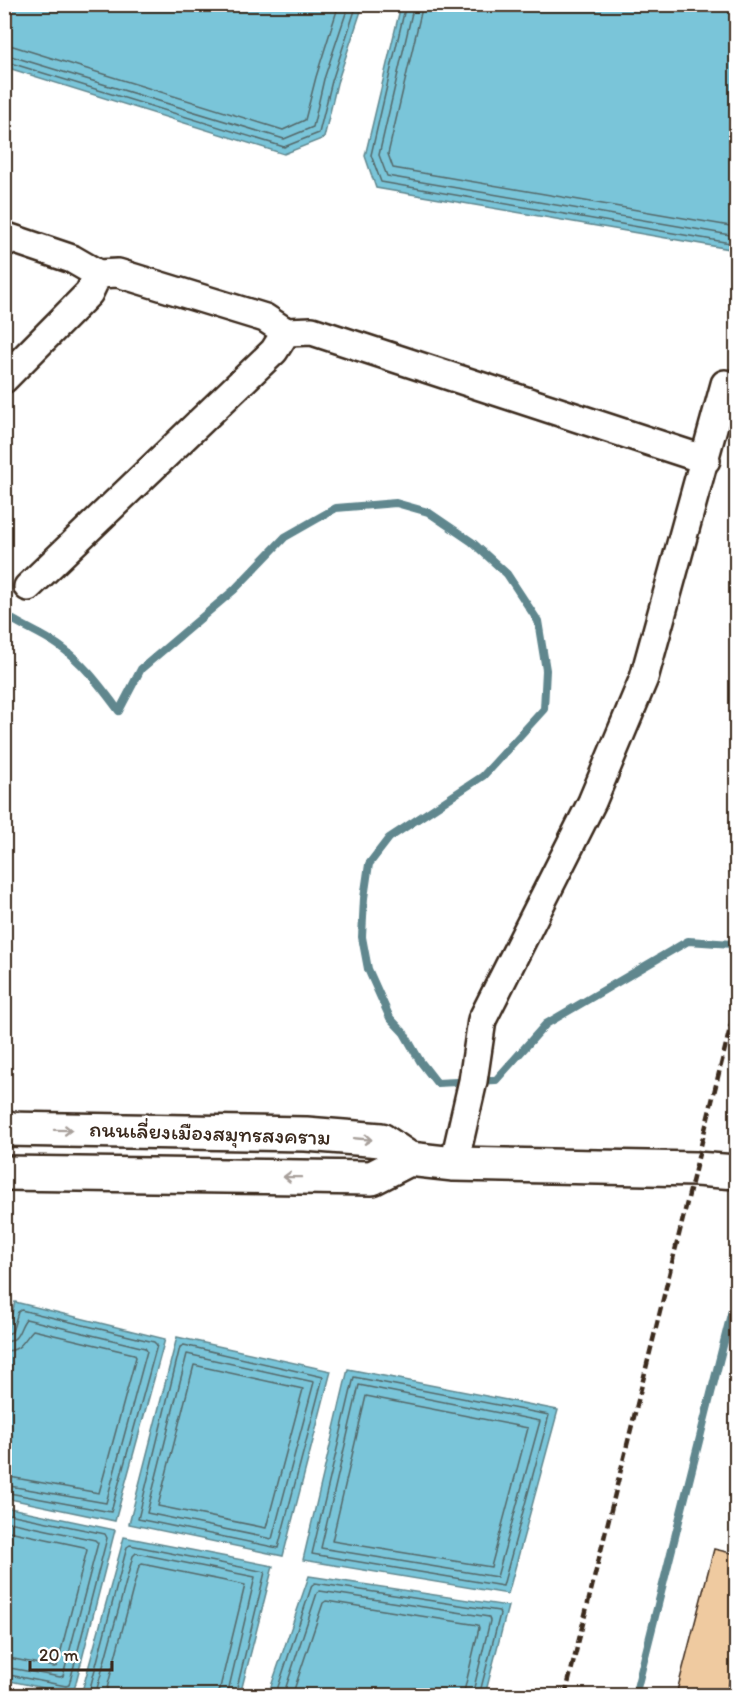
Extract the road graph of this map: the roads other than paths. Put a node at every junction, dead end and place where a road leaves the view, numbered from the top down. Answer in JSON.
{"nodes":[{"id":1,"x":4,"y":236,"type":"edge"},
{"id":2,"x":98,"y":274,"type":"junction"},
{"id":3,"x":286,"y":332,"type":"junction"},
{"id":4,"x":4,"y":379,"type":"edge"},
{"id":5,"x":725,"y":384,"type":"dead end"},
{"id":6,"x":705,"y":460,"type":"junction"},
{"id":7,"x":28,"y":587,"type":"dead end"},
{"id":8,"x":4,"y":1129,"type":"edge"},
{"id":9,"x":409,"y":1159,"type":"junction"},
{"id":10,"x":454,"y":1164,"type":"junction"},
{"id":11,"x":736,"y":1172,"type":"edge"},
{"id":12,"x":4,"y":1173,"type":"edge"}],
"edges":[{"from":1,"to":2,"type":"street"},
{"from":2,"to":3,"type":"street"},
{"from":2,"to":4,"type":"street"},
{"from":3,"to":6,"type":"street"},
{"from":3,"to":7,"type":"street"},
{"from":5,"to":6,"type":"street"},
{"from":6,"to":10,"type":"street"},
{"from":8,"to":9,"type":"main road","name":"ถนนเลี่ยงเมืองสมุทรสงคราม","one_way":true},
{"from":9,"to":10,"type":"main road","name":"ถนนเลี่ยงเมืองสมุทรสงคราม"},
{"from":9,"to":12,"type":"main road","name":"ถนนเลี่ยงเมืองสมุทรสงคราม","one_way":true},
{"from":10,"to":11,"type":"main road","name":"ถนนเลี่ยงเมืองสมุทรสงคราม"}]}
